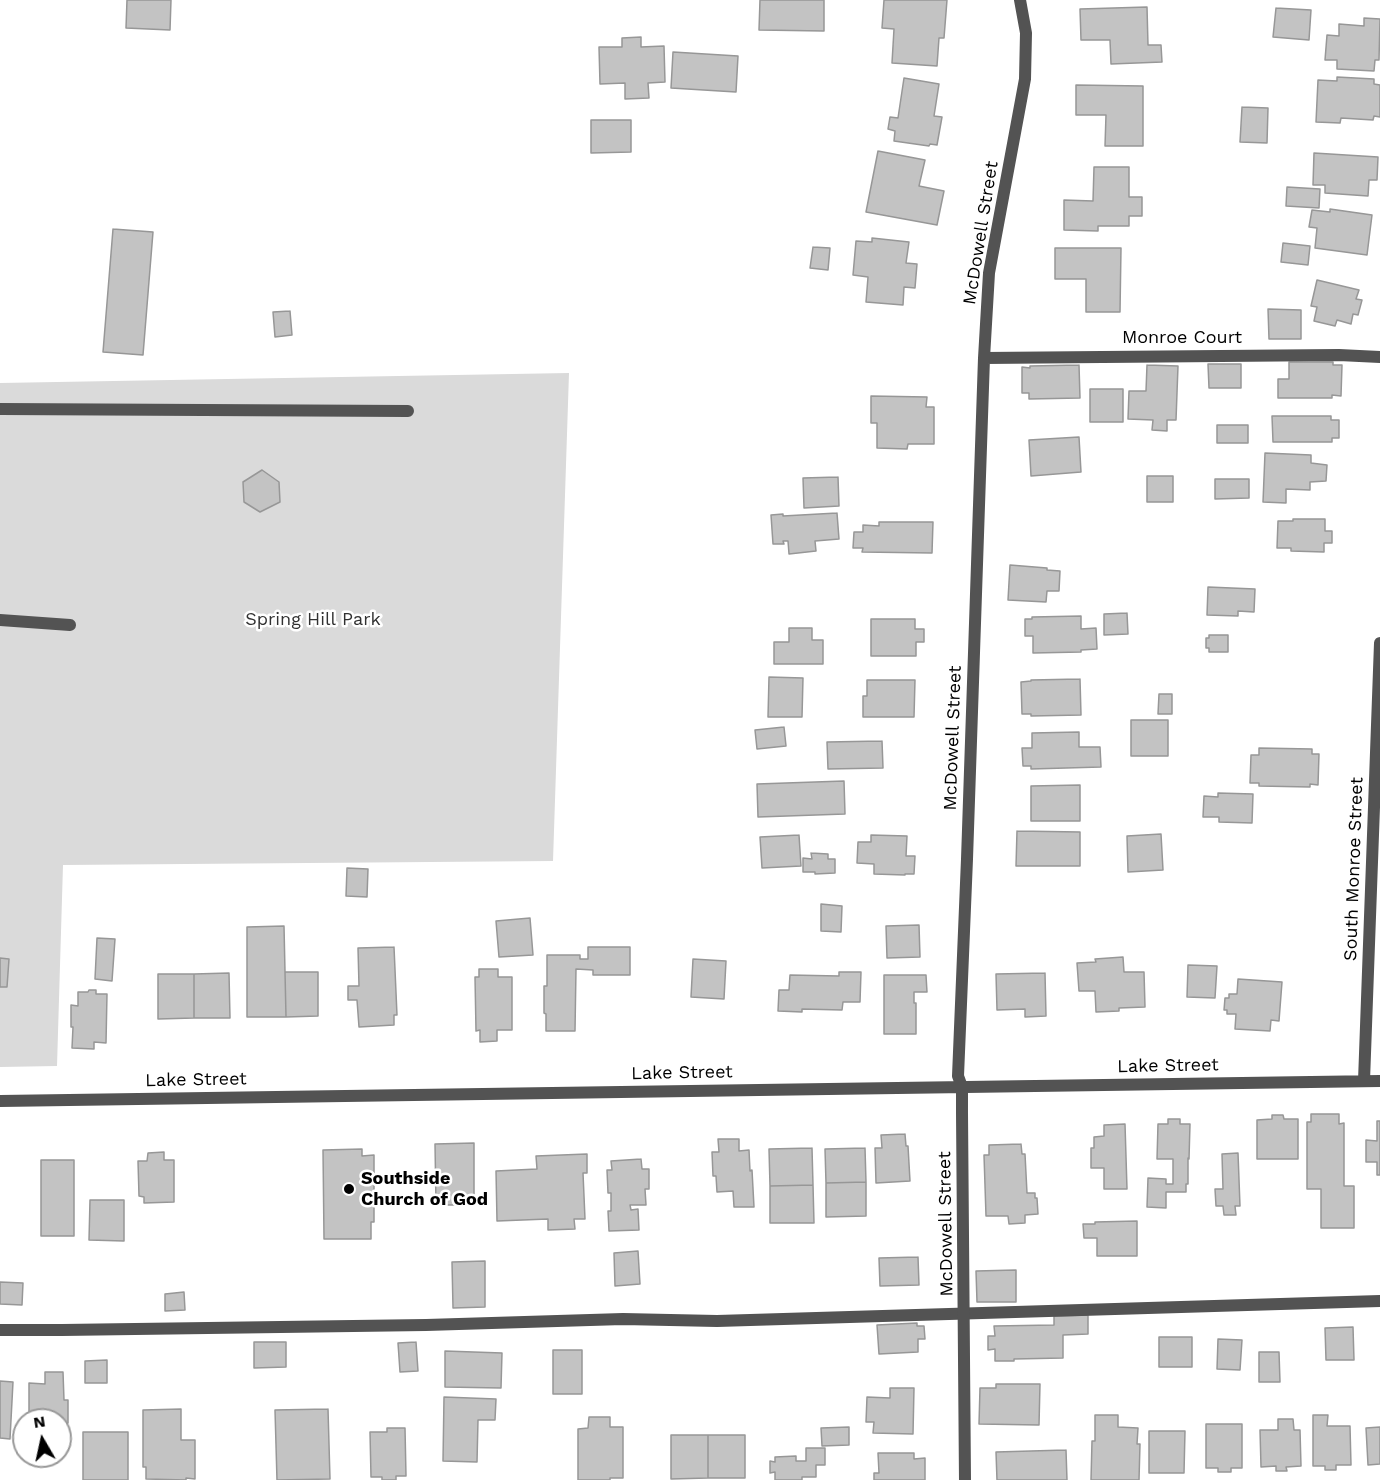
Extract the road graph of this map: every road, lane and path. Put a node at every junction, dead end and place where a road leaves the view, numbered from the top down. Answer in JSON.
{"nodes":[{"id":1,"x":1020,"y":0,"type":"edge"},
{"id":2,"x":1380,"y":357,"type":"edge"},
{"id":3,"x":984,"y":358,"type":"junction"},
{"id":4,"x":0,"y":409,"type":"edge"},
{"id":5,"x":408,"y":411,"type":"dead end"},
{"id":6,"x":0,"y":620,"type":"edge"},
{"id":7,"x":70,"y":625,"type":"dead end"},
{"id":8,"x":1380,"y":643,"type":"edge"},
{"id":9,"x":1364,"y":1081,"type":"junction"},
{"id":10,"x":1380,"y":1081,"type":"edge"},
{"id":11,"x":962,"y":1087,"type":"junction"},
{"id":12,"x":0,"y":1101,"type":"edge"},
{"id":13,"x":1380,"y":1301,"type":"edge"},
{"id":14,"x":965,"y":1314,"type":"junction"},
{"id":15,"x":0,"y":1330,"type":"edge"},
{"id":16,"x":965,"y":1480,"type":"edge"}],
"edges":[{"from":1,"to":3,"type":"street","name":"McDowell Street"},
{"from":2,"to":3,"type":"street","name":"Monroe Court"},
{"from":3,"to":11,"type":"street","name":"McDowell Street"},
{"from":4,"to":5,"type":"street"},
{"from":6,"to":7,"type":"street"},
{"from":8,"to":9,"type":"street","name":"South Monroe Street"},
{"from":9,"to":10,"type":"street"},
{"from":9,"to":11,"type":"street","name":"Lake Street"},
{"from":11,"to":12,"type":"street","name":"Lake Street"},
{"from":11,"to":14,"type":"street","name":"McDowell Street"},
{"from":13,"to":14,"type":"street"},
{"from":14,"to":15,"type":"street"},
{"from":14,"to":16,"type":"street","name":"McDowell Street"}]}
